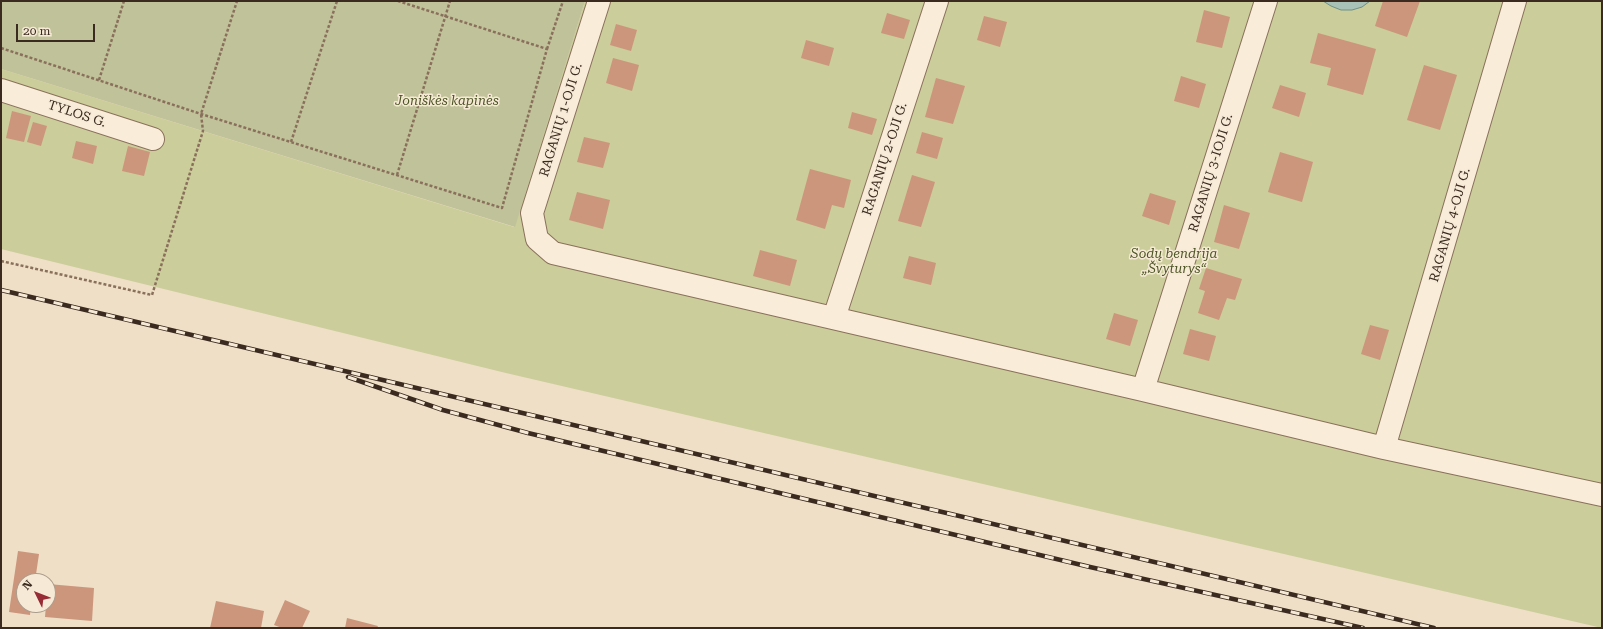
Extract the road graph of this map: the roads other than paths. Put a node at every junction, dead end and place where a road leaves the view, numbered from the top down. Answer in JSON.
{"nodes":[{"id":1,"x":599,"y":1,"type":"edge"},
{"id":2,"x":937,"y":1,"type":"edge"},
{"id":3,"x":1266,"y":1,"type":"edge"},
{"id":4,"x":1515,"y":1,"type":"edge"},
{"id":5,"x":1,"y":90,"type":"edge"},
{"id":6,"x":152,"y":139,"type":"dead end"},
{"id":7,"x":834,"y":318,"type":"junction"},
{"id":8,"x":1143,"y":390,"type":"junction"},
{"id":9,"x":1384,"y":448,"type":"junction"},
{"id":10,"x":1602,"y":495,"type":"edge"}],
"edges":[{"from":1,"to":7,"type":"street","name":"RAGANIŲ 1-OJI G."},
{"from":2,"to":7,"type":"street","name":"RAGANIŲ 2-OJI G."},
{"from":3,"to":8,"type":"street","name":"RAGANIŲ 3-IOJI G."},
{"from":4,"to":9,"type":"street","name":"RAGANIŲ 4-OJI G."},
{"from":5,"to":6,"type":"street","name":"TYLOS G."},
{"from":7,"to":8,"type":"street"},
{"from":8,"to":9,"type":"street"},
{"from":9,"to":10,"type":"street"}]}
